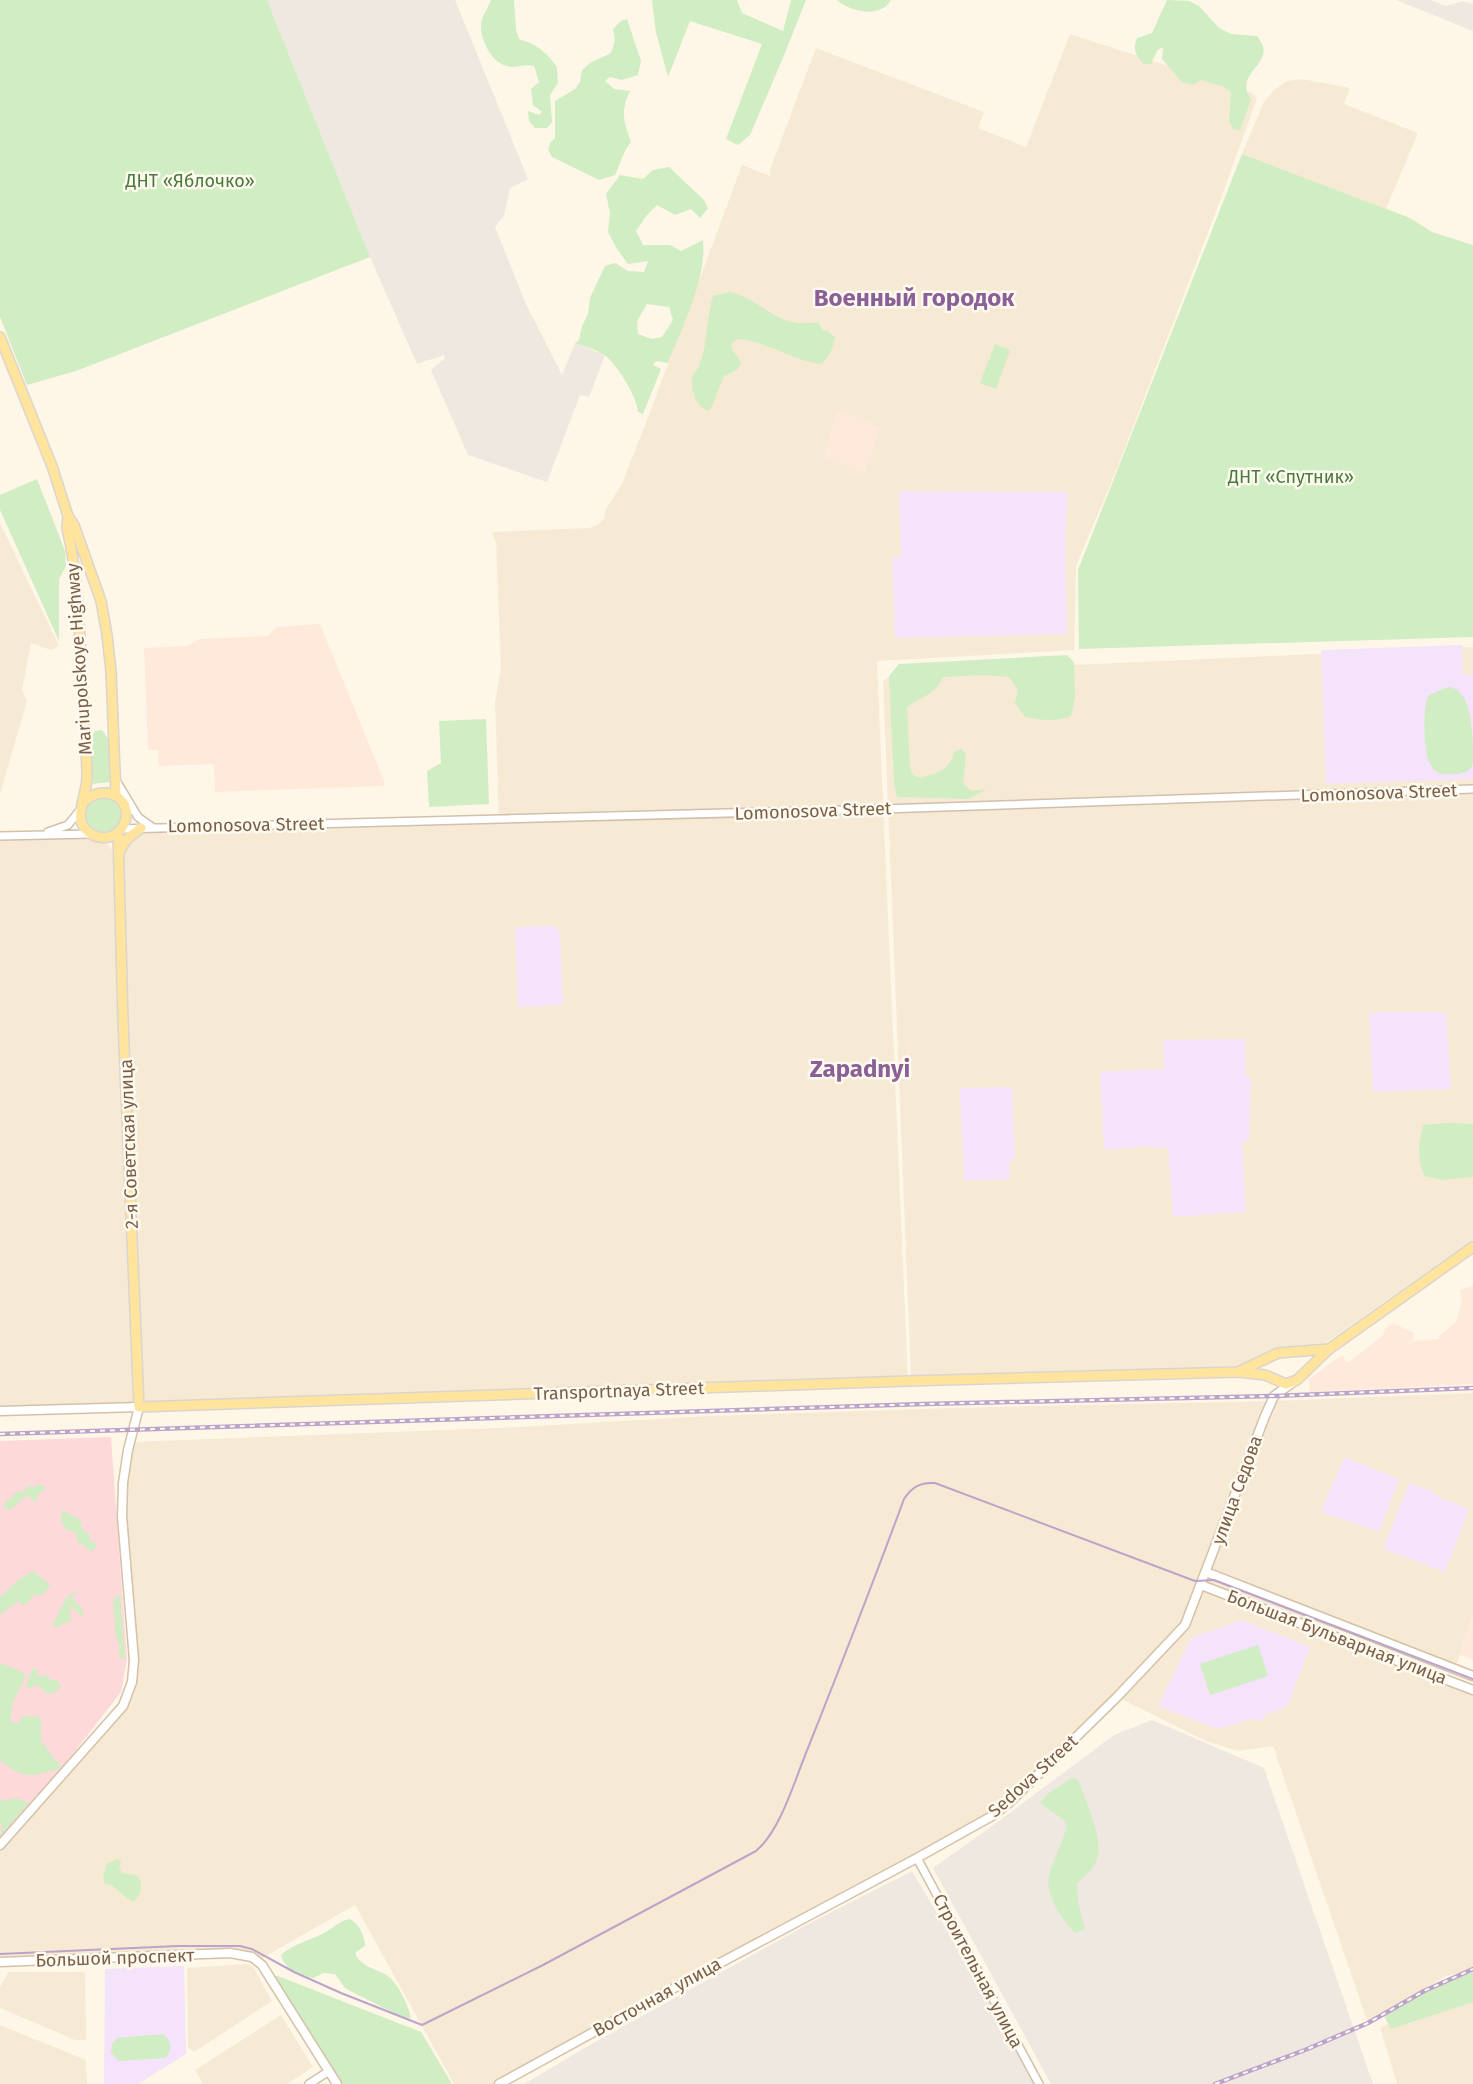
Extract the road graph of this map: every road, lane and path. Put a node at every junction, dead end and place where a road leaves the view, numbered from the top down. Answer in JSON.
{"nodes":[{"id":1,"x":0,"y":337,"type":"edge"},
{"id":2,"x":68,"y":516,"type":"junction"},
{"id":3,"x":115,"y":779,"type":"junction"},
{"id":4,"x":1473,"y":789,"type":"edge"},
{"id":5,"x":116,"y":796,"type":"junction"},
{"id":6,"x":82,"y":806,"type":"junction"},
{"id":7,"x":141,"y":828,"type":"junction"},
{"id":8,"x":152,"y":828,"type":"junction"},
{"id":9,"x":120,"y":830,"type":"junction"},
{"id":10,"x":91,"y":834,"type":"junction"},
{"id":11,"x":24,"y":835,"type":"junction"},
{"id":12,"x":0,"y":836,"type":"edge"},
{"id":13,"x":103,"y":838,"type":"junction"},
{"id":14,"x":120,"y":852,"type":"junction"},
{"id":15,"x":121,"y":882,"type":"junction"},
{"id":16,"x":1473,"y":1247,"type":"edge"},
{"id":17,"x":1329,"y":1349,"type":"junction"},
{"id":18,"x":1282,"y":1352,"type":"junction"},
{"id":19,"x":1238,"y":1372,"type":"junction"},
{"id":20,"x":1272,"y":1377,"type":"junction"},
{"id":21,"x":1295,"y":1381,"type":"junction"},
{"id":22,"x":1274,"y":1396,"type":"junction"},
{"id":23,"x":139,"y":1407,"type":"junction"},
{"id":24,"x":0,"y":1411,"type":"edge"},
{"id":25,"x":1206,"y":1572,"type":"junction"},
{"id":26,"x":1201,"y":1585,"type":"junction"},
{"id":27,"x":1473,"y":1676,"type":"edge"},
{"id":28,"x":1473,"y":1690,"type":"edge"},
{"id":29,"x":0,"y":1845,"type":"edge"},
{"id":30,"x":917,"y":1858,"type":"junction"},
{"id":31,"x":815,"y":1912,"type":"joint"},
{"id":32,"x":0,"y":1962,"type":"edge"},
{"id":33,"x":329,"y":2071,"type":"junction"},
{"id":34,"x":309,"y":2084,"type":"edge"},
{"id":35,"x":337,"y":2084,"type":"edge"},
{"id":36,"x":499,"y":2084,"type":"edge"},
{"id":37,"x":1039,"y":2084,"type":"edge"}],
"edges":[{"from":1,"to":2,"type":"main road","name":"Mariupolskoye Highway"},
{"from":2,"to":3,"type":"main road","name":"Mariupolskoye Highway"},
{"from":2,"to":6,"type":"main road","name":"Mariupolskoye Highway"},
{"from":3,"to":5,"type":"main road","name":"Mariupolskoye Highway"},
{"from":3,"to":8,"type":"street"},
{"from":4,"to":8,"type":"street","name":"Lomonosova Street"},
{"from":5,"to":6,"type":"main road"},
{"from":5,"to":9,"type":"main road"},
{"from":6,"to":10,"type":"main road"},
{"from":6,"to":11,"type":"street"},
{"from":7,"to":8,"type":"street","name":"Lomonosova Street"},
{"from":7,"to":9,"type":"street","name":"Lomonosova Street"},
{"from":7,"to":14,"type":"main road"},
{"from":9,"to":13,"type":"main road"},
{"from":9,"to":14,"type":"main road","name":"2-я Советская улица"},
{"from":10,"to":11,"type":"street"},
{"from":10,"to":13,"type":"main road"},
{"from":11,"to":12,"type":"street"},
{"from":13,"to":15,"type":"main road","name":"2-я Советская улица"},
{"from":14,"to":15,"type":"main road","name":"2-я Советская улица"},
{"from":15,"to":23,"type":"main road","name":"2-я Советская улица"},
{"from":16,"to":17,"type":"main road"},
{"from":17,"to":18,"type":"main road"},
{"from":17,"to":21,"type":"main road"},
{"from":18,"to":19,"type":"main road"},
{"from":18,"to":20,"type":"main road"},
{"from":18,"to":21,"type":"main road"},
{"from":19,"to":20,"type":"main road"},
{"from":19,"to":23,"type":"main road","name":"Transportnaya Street"},
{"from":20,"to":21,"type":"main road"},
{"from":20,"to":22,"type":"main road","name":"улица Седова"},
{"from":21,"to":22,"type":"main road"},
{"from":22,"to":25,"type":"main road","name":"улица Седова"},
{"from":23,"to":24,"type":"main road","name":"Transportnaya Street"},
{"from":23,"to":29,"type":"main road"},
{"from":25,"to":26,"type":"main road","name":"улица Седова"},
{"from":25,"to":27,"type":"main road","name":"Большая Бульварная улица"},
{"from":26,"to":28,"type":"main road","name":"Большая Бульварная улица"},
{"from":26,"to":30,"type":"main road","name":"Sedova Street"},
{"from":30,"to":31,"type":"main road","name":"Sedova Street"},
{"from":30,"to":37,"type":"street","name":"Строительная улица"},
{"from":31,"to":36,"type":"main road","name":"Восточная улица"},
{"from":32,"to":33,"type":"main road","name":"Большой проспект"},
{"from":33,"to":34,"type":"street"},
{"from":33,"to":35,"type":"main road"}]}
